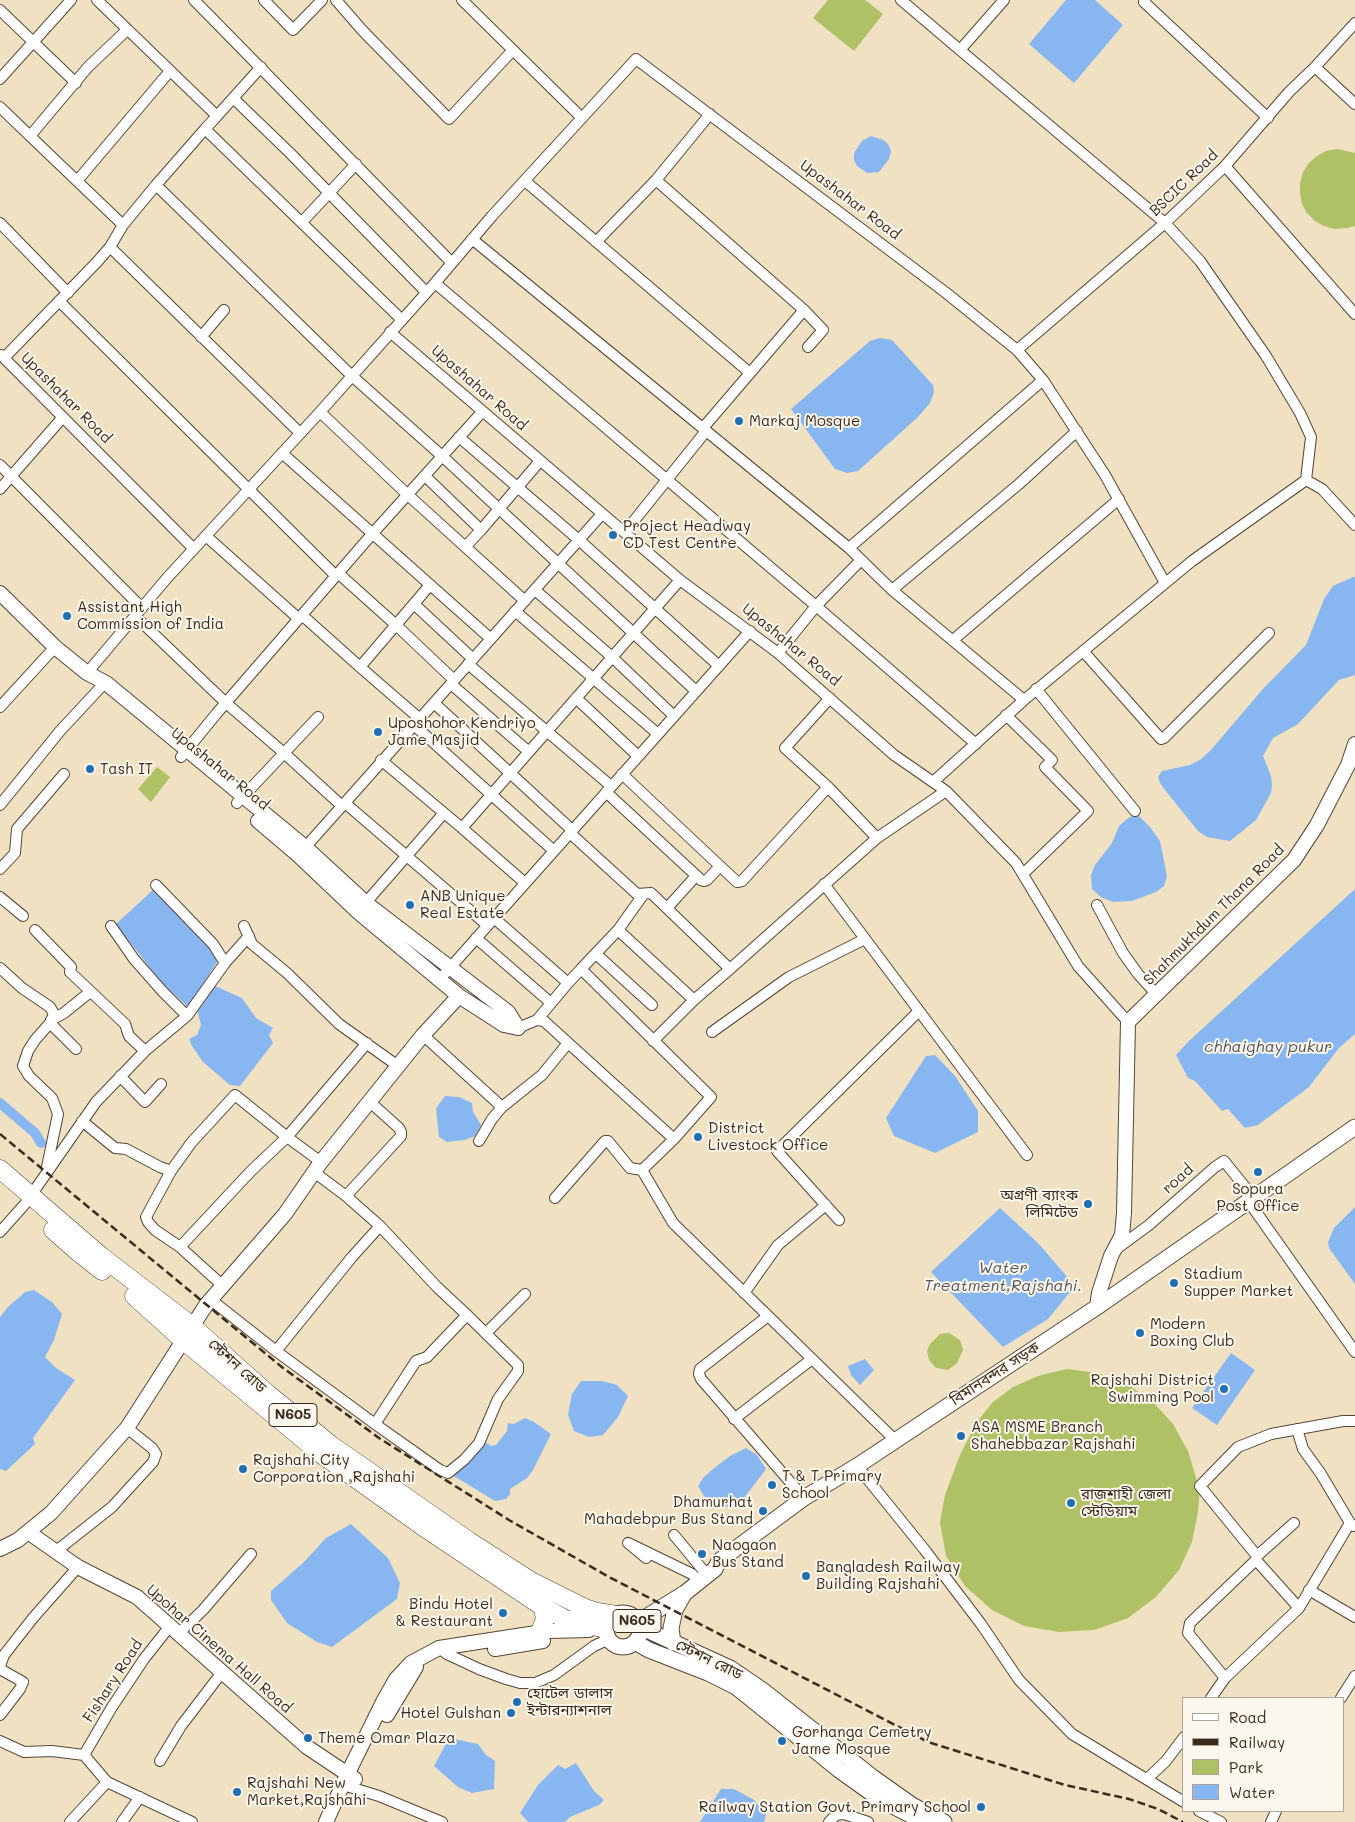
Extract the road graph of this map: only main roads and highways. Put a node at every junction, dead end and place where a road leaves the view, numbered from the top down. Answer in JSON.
{"nodes":[{"id":1,"x":1355,"y":1127,"type":"edge"},
{"id":2,"x":0,"y":1169,"type":"edge"},
{"id":3,"x":0,"y":1184,"type":"edge"},
{"id":4,"x":27,"y":1200,"type":"junction"},
{"id":5,"x":188,"y":1333,"type":"junction"},
{"id":6,"x":700,"y":1574,"type":"junction"},
{"id":7,"x":685,"y":1593,"type":"junction"},
{"id":8,"x":543,"y":1607,"type":"junction"},
{"id":9,"x":619,"y":1627,"type":"junction"},
{"id":10,"x":540,"y":1632,"type":"road end"},
{"id":11,"x":635,"y":1642,"type":"junction"},
{"id":12,"x":674,"y":1643,"type":"junction"},
{"id":13,"x":902,"y":1817,"type":"edge"},
{"id":14,"x":924,"y":1822,"type":"edge"},
{"id":15,"x":944,"y":1822,"type":"edge"}],
"edges":[{"from":1,"to":6,"type":"main road","name":"বিমানবন্দর সড়ক"},
{"from":2,"to":4,"type":"highway","name":"স্টেশন রোড","number":"N605"},
{"from":3,"to":4,"type":"highway","name":"স্টেশন রোড","number":"N605"},
{"from":4,"to":5,"type":"highway","name":"স্টেশন রোড","number":"N605"},
{"from":5,"to":8,"type":"highway","name":"স্টেশন রোড","number":"N605"},
{"from":5,"to":9,"type":"highway","name":"স্টেশন রোড","number":"N605"},
{"from":6,"to":7,"type":"main road"},
{"from":6,"to":9,"type":"main road"},
{"from":7,"to":9,"type":"main road"},
{"from":7,"to":12,"type":"main road"},
{"from":8,"to":9,"type":"highway","name":"স্টেশন রোড","number":"N605"},
{"from":8,"to":10,"type":"highway"},
{"from":9,"to":11,"type":"main road","number":"N605"},
{"from":9,"to":11,"type":"main road","number":"N605"},
{"from":9,"to":12,"type":"main road","name":"স্টেশন রোড"},
{"from":11,"to":13,"type":"main road","name":"স্টেশন রোড"},
{"from":12,"to":15,"type":"main road","name":"স্টেশন রোড"},
{"from":13,"to":14,"type":"main road","name":"স্টেশন রোড"}]}
